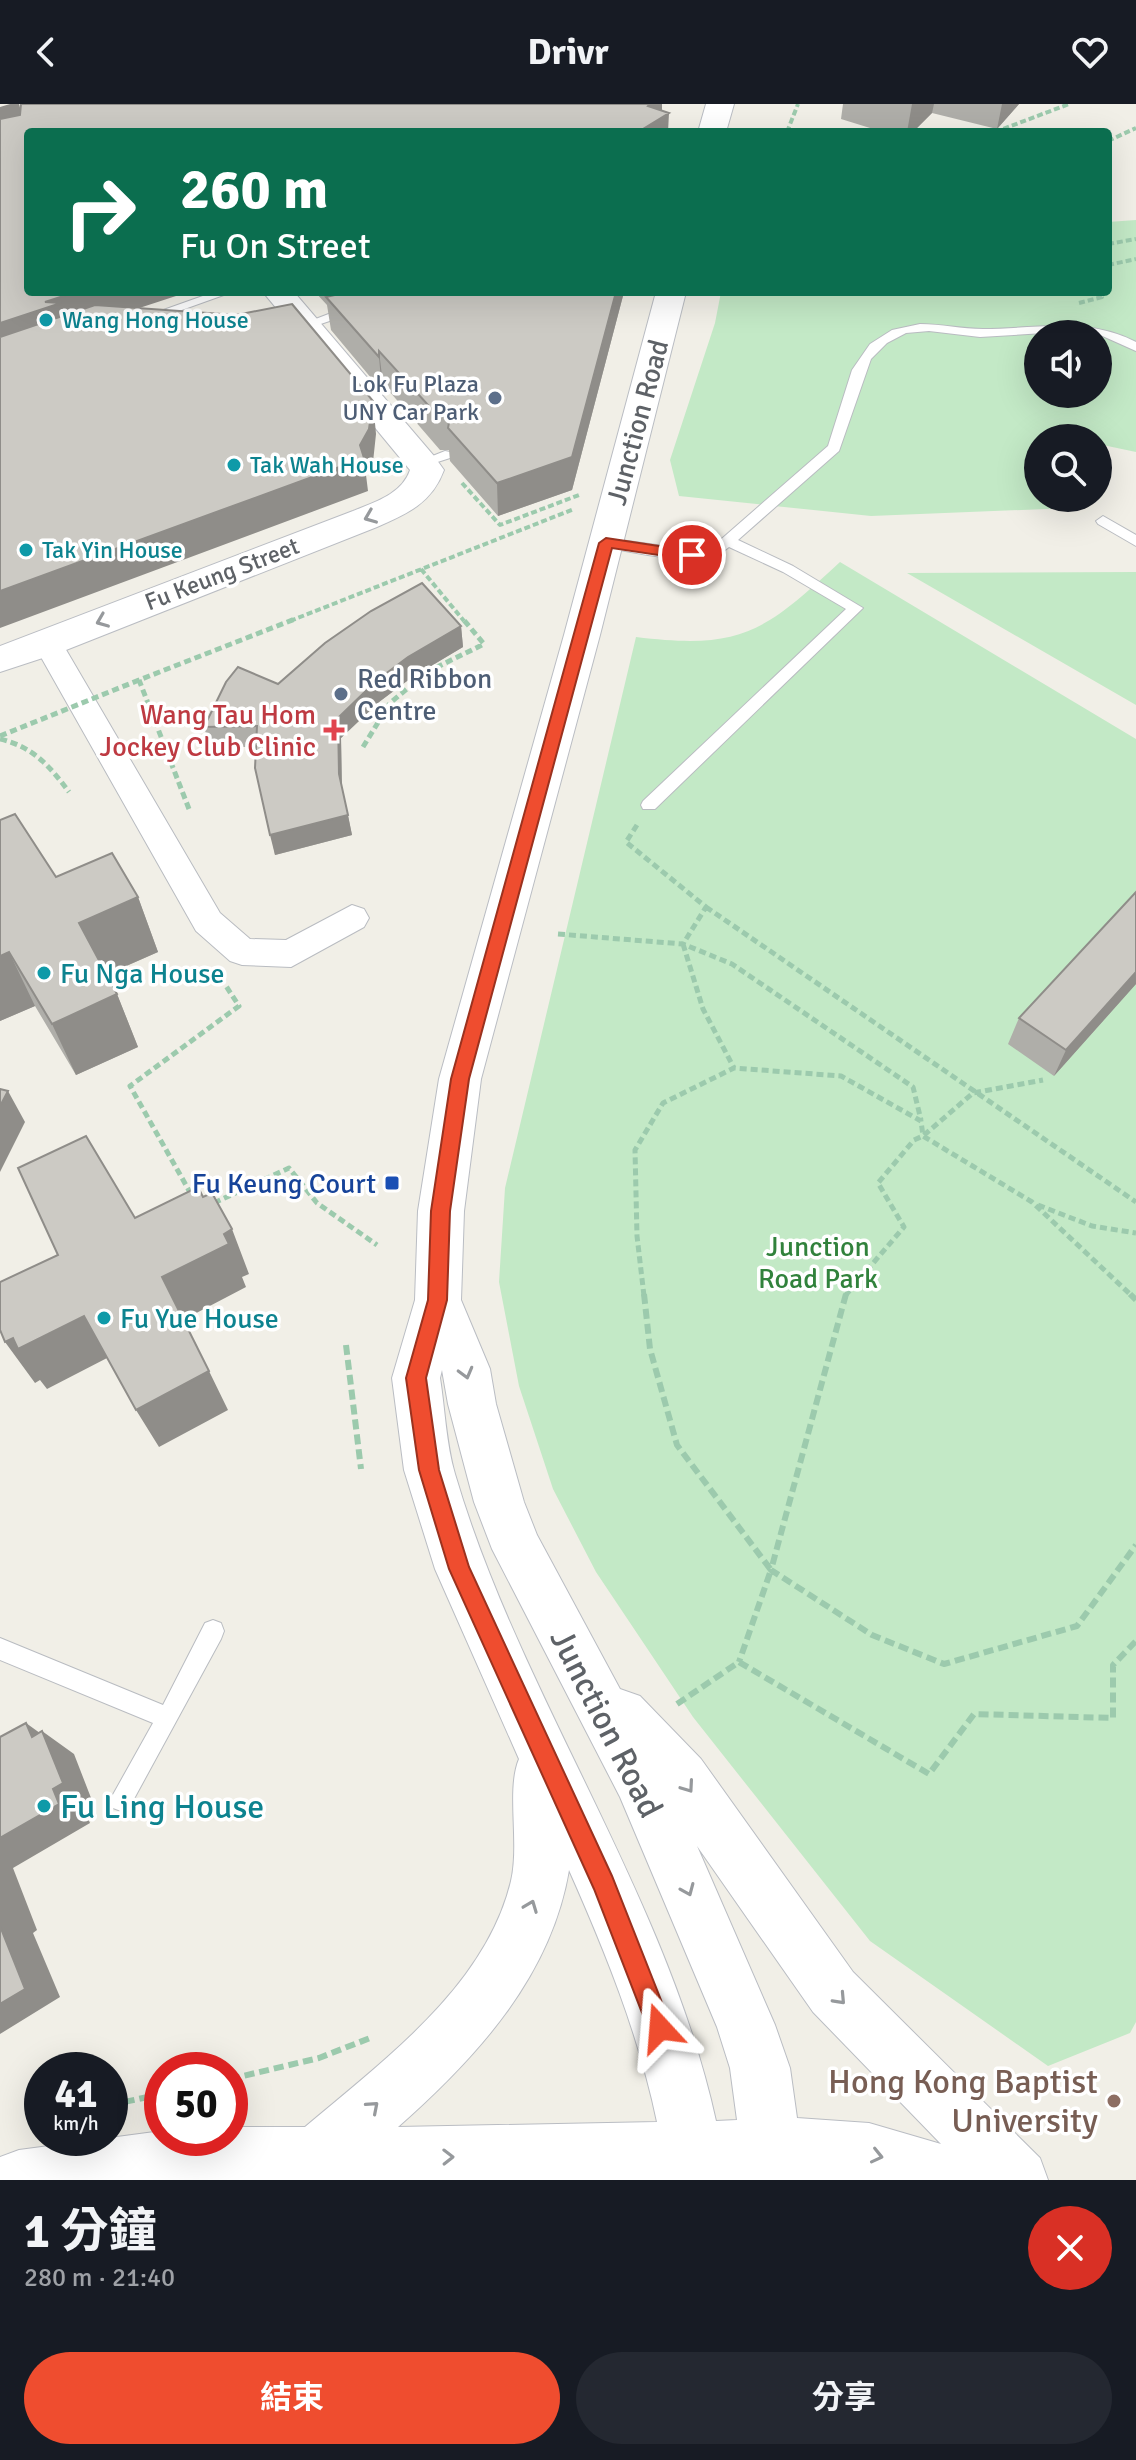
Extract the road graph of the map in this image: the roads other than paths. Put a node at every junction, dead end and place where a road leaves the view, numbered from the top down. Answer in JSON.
{"nodes":[{"id":1,"x":720,"y":104,"type":"edge"},
{"id":2,"x":713,"y":128,"type":"edge"},
{"id":3,"x":214,"y":296,"type":"edge"},
{"id":4,"x":281,"y":296,"type":"edge"},
{"id":5,"x":670,"y":296,"type":"edge"},
{"id":6,"x":371,"y":302,"type":"edge"},
{"id":7,"x":136,"y":322,"type":"edge"},
{"id":8,"x":306,"y":325,"type":"junction"},
{"id":9,"x":1136,"y":347,"type":"edge"},
{"id":10,"x":1103,"y":521,"type":"dead end"},
{"id":11,"x":1136,"y":541,"type":"edge"},
{"id":12,"x":730,"y":542,"type":"junction"},
{"id":13,"x":606,"y":543,"type":"junction"},
{"id":14,"x":48,"y":643,"type":"junction"},
{"id":15,"x":0,"y":659,"type":"edge"},
{"id":16,"x":649,"y":805,"type":"road end"},
{"id":17,"x":352,"y":918,"type":"dead end"},
{"id":18,"x":438,"y":1300,"type":"junction"},
{"id":19,"x":213,"y":1631,"type":"dead end"},
{"id":20,"x":0,"y":1649,"type":"edge"},
{"id":21,"x":596,"y":1691,"type":"junction"},
{"id":22,"x":168,"y":1718,"type":"junction"},
{"id":23,"x":540,"y":1749,"type":"junction"},
{"id":24,"x":121,"y":1800,"type":"dead end"},
{"id":25,"x":314,"y":2159,"type":"junction"},
{"id":26,"x":733,"y":2162,"type":"edge"},
{"id":27,"x":19,"y":2180,"type":"edge"},
{"id":28,"x":958,"y":2180,"type":"edge"},
{"id":29,"x":1018,"y":2180,"type":"edge"}],
"edges":[{"from":1,"to":2,"type":"main road"},
{"from":3,"to":7,"type":"lane"},
{"from":4,"to":8,"type":"main road"},
{"from":5,"to":13,"type":"main road","name":"Junction Road"},
{"from":6,"to":8,"type":"lane"},
{"from":8,"to":14,"type":"main road","name":"Fu Keung Street","one_way":true},
{"from":9,"to":12,"type":"lane"},
{"from":10,"to":11,"type":"lane"},
{"from":12,"to":13,"type":"lane"},
{"from":12,"to":16,"type":"lane"},
{"from":13,"to":18,"type":"main road","name":"Junction Road"},
{"from":14,"to":15,"type":"main road","name":"Fu Keung Street"},
{"from":14,"to":17,"type":"street"},
{"from":18,"to":21,"type":"main road","name":"Junction Road","one_way":true},
{"from":18,"to":23,"type":"main road","name":"Junction Road"},
{"from":19,"to":22,"type":"lane"},
{"from":20,"to":22,"type":"lane"},
{"from":21,"to":26,"type":"main road","name":"Junction Road","one_way":true},
{"from":21,"to":29,"type":"main road","one_way":true},
{"from":22,"to":24,"type":"lane"},
{"from":25,"to":23,"type":"main road","one_way":true},
{"from":23,"to":26,"type":"main road","name":"Junction Road"},
{"from":25,"to":26,"type":"main road","one_way":true},
{"from":25,"to":27,"type":"main road"},
{"from":26,"to":28,"type":"main road","one_way":true}]}
